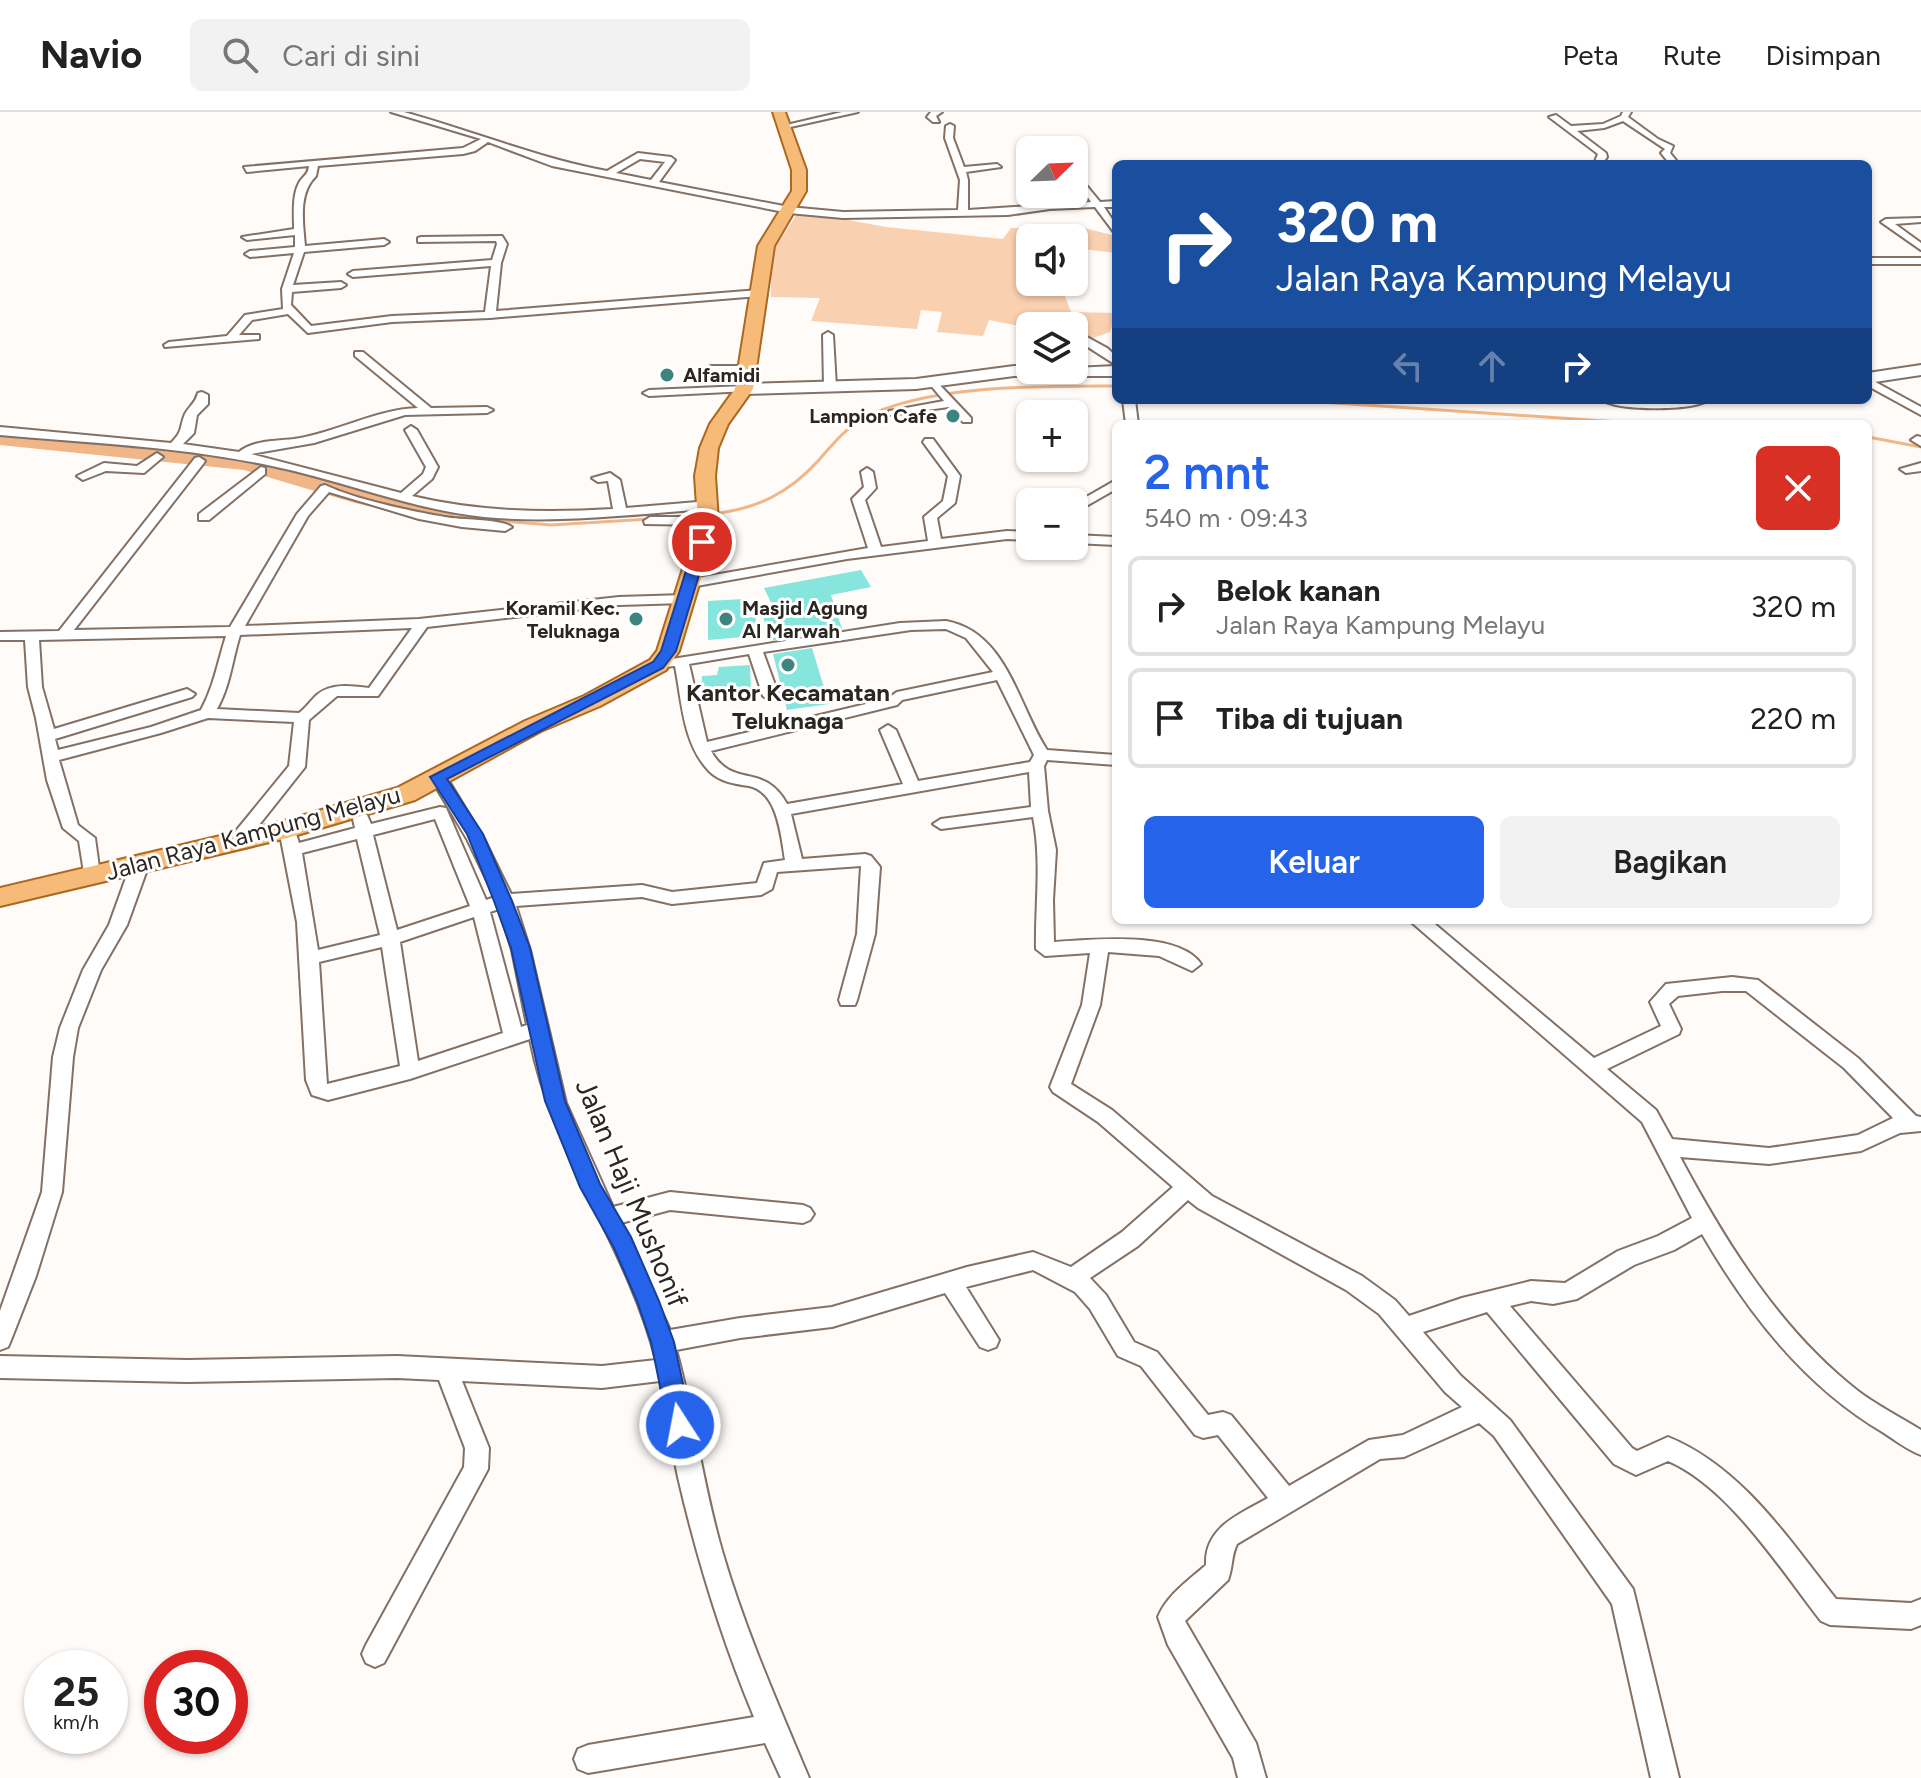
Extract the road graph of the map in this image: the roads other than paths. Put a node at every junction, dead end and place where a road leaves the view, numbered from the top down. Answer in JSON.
{"nodes":[{"id":1,"x":395,"y":112,"type":"edge"},
{"id":2,"x":854,"y":112,"type":"edge"},
{"id":3,"x":1626,"y":115,"type":"edge"},
{"id":4,"x":1553,"y":117,"type":"dead end"},
{"id":5,"x":782,"y":119,"type":"edge"},
{"id":6,"x":950,"y":126,"type":"dead end"},
{"id":7,"x":1569,"y":129,"type":"junction"},
{"id":8,"x":487,"y":139,"type":"junction"},
{"id":9,"x":1601,"y":160,"type":"edge"},
{"id":10,"x":1671,"y":160,"type":"edge"},
{"id":11,"x":314,"y":164,"type":"junction"},
{"id":12,"x":997,"y":167,"type":"dead end"},
{"id":13,"x":247,"y":169,"type":"dead end"},
{"id":14,"x":960,"y":170,"type":"junction"},
{"id":15,"x":607,"y":175,"type":"junction"},
{"id":16,"x":653,"y":184,"type":"junction"},
{"id":17,"x":1088,"y":192,"type":"edge"},
{"id":18,"x":930,"y":198,"type":"dead end"},
{"id":19,"x":1112,"y":205,"type":"edge"},
{"id":20,"x":789,"y":210,"type":"junction"},
{"id":21,"x":1098,"y":210,"type":"junction"},
{"id":22,"x":927,"y":212,"type":"junction"},
{"id":23,"x":966,"y":212,"type":"junction"},
{"id":24,"x":1112,"y":212,"type":"edge"},
{"id":25,"x":1919,"y":220,"type":"dead end"},
{"id":26,"x":1872,"y":222,"type":"dead end"},
{"id":27,"x":1886,"y":222,"type":"junction"},
{"id":28,"x":963,"y":225,"type":"dead end"},
{"id":29,"x":1112,"y":227,"type":"edge"},
{"id":30,"x":297,"y":232,"type":"junction"},
{"id":31,"x":247,"y":237,"type":"dead end"},
{"id":32,"x":421,"y":240,"type":"dead end"},
{"id":33,"x":384,"y":242,"type":"dead end"},
{"id":34,"x":1921,"y":247,"type":"edge"},
{"id":35,"x":299,"y":250,"type":"junction"},
{"id":36,"x":250,"y":254,"type":"dead end"},
{"id":37,"x":1872,"y":261,"type":"edge"},
{"id":38,"x":1921,"y":261,"type":"edge"},
{"id":39,"x":496,"y":263,"type":"junction"},
{"id":40,"x":353,"y":274,"type":"dead end"},
{"id":41,"x":321,"y":276,"type":"dead end"},
{"id":42,"x":292,"y":278,"type":"junction"},
{"id":43,"x":341,"y":285,"type":"dead end"},
{"id":44,"x":287,"y":289,"type":"junction"},
{"id":45,"x":759,"y":293,"type":"junction"},
{"id":46,"x":289,"y":311,"type":"junction"},
{"id":47,"x":490,"y":315,"type":"junction"},
{"id":48,"x":828,"y":335,"type":"dead end"},
{"id":49,"x":232,"y":337,"type":"junction"},
{"id":50,"x":255,"y":337,"type":"dead end"},
{"id":51,"x":1088,"y":341,"type":"edge"},
{"id":52,"x":169,"y":345,"type":"dead end"},
{"id":53,"x":359,"y":354,"type":"dead end"},
{"id":54,"x":1112,"y":358,"type":"edge"},
{"id":55,"x":712,"y":369,"type":"dead end"},
{"id":56,"x":747,"y":369,"type":"junction"},
{"id":57,"x":1921,"y":370,"type":"edge"},
{"id":58,"x":1112,"y":371,"type":"edge"},
{"id":59,"x":1872,"y":378,"type":"edge"},
{"id":60,"x":1872,"y":381,"type":"edge"},
{"id":61,"x":830,"y":387,"type":"junction"},
{"id":62,"x":744,"y":389,"type":"junction"},
{"id":63,"x":649,"y":393,"type":"dead end"},
{"id":64,"x":942,"y":393,"type":"junction"},
{"id":65,"x":202,"y":395,"type":"dead end"},
{"id":66,"x":487,"y":410,"type":"dead end"},
{"id":67,"x":428,"y":411,"type":"junction"},
{"id":68,"x":1921,"y":412,"type":"edge"},
{"id":69,"x":893,"y":413,"type":"dead end"},
{"id":70,"x":967,"y":420,"type":"dead end"},
{"id":71,"x":411,"y":430,"type":"dead end"},
{"id":72,"x":1,"y":437,"type":"edge"},
{"id":73,"x":929,"y":442,"type":"dead end"},
{"id":74,"x":173,"y":447,"type":"junction"},
{"id":75,"x":157,"y":457,"type":"junction"},
{"id":76,"x":241,"y":457,"type":"junction"},
{"id":77,"x":199,"y":461,"type":"junction"},
{"id":78,"x":1921,"y":467,"type":"edge"},
{"id":79,"x":1906,"y":469,"type":"dead end"},
{"id":80,"x":261,"y":471,"type":"junction"},
{"id":81,"x":867,"y":472,"type":"dead end"},
{"id":82,"x":83,"y":476,"type":"dead end"},
{"id":83,"x":598,"y":478,"type":"dead end"},
{"id":84,"x":1112,"y":486,"type":"edge"},
{"id":85,"x":325,"y":489,"type":"junction"},
{"id":86,"x":401,"y":499,"type":"junction"},
{"id":87,"x":1088,"y":501,"type":"edge"},
{"id":88,"x":620,"y":512,"type":"junction"},
{"id":89,"x":708,"y":513,"type":"junction"},
{"id":90,"x":204,"y":517,"type":"dead end"},
{"id":91,"x":1016,"y":532,"type":"edge"},
{"id":92,"x":1007,"y":535,"type":"junction"},
{"id":93,"x":1016,"y":535,"type":"edge"},
{"id":94,"x":1088,"y":540,"type":"edge"},
{"id":95,"x":1112,"y":541,"type":"edge"},
{"id":96,"x":935,"y":543,"type":"junction"},
{"id":97,"x":876,"y":552,"type":"junction"},
{"id":98,"x":688,"y":591,"type":"junction"},
{"id":99,"x":422,"y":623,"type":"junction"},
{"id":100,"x":234,"y":633,"type":"junction"},
{"id":101,"x":32,"y":635,"type":"junction"},
{"id":102,"x":63,"y":635,"type":"junction"},
{"id":103,"x":0,"y":636,"type":"edge"},
{"id":104,"x":755,"y":649,"type":"junction"},
{"id":105,"x":670,"y":663,"type":"junction"},
{"id":106,"x":1001,"y":675,"type":"junction"},
{"id":107,"x":187,"y":694,"type":"dead end"},
{"id":108,"x":771,"y":696,"type":"dead end"},
{"id":109,"x":207,"y":713,"type":"junction"},
{"id":110,"x":302,"y":718,"type":"junction"},
{"id":111,"x":888,"y":730,"type":"dead end"},
{"id":112,"x":47,"y":736,"type":"junction"},
{"id":113,"x":701,"y":748,"type":"junction"},
{"id":114,"x":51,"y":757,"type":"junction"},
{"id":115,"x":1112,"y":760,"type":"edge"},
{"id":116,"x":1039,"y":761,"type":"junction"},
{"id":117,"x":438,"y":777,"type":"junction"},
{"id":118,"x":913,"y":789,"type":"junction"},
{"id":119,"x":782,"y":810,"type":"junction"},
{"id":120,"x":1040,"y":811,"type":"junction"},
{"id":121,"x":361,"y":819,"type":"junction"},
{"id":122,"x":941,"y":824,"type":"dead end"},
{"id":123,"x":290,"y":840,"type":"junction"},
{"id":124,"x":237,"y":841,"type":"junction"},
{"id":125,"x":140,"y":864,"type":"junction"},
{"id":126,"x":794,"y":864,"type":"junction"},
{"id":127,"x":91,"y":875,"type":"junction"},
{"id":128,"x":0,"y":897,"type":"edge"},
{"id":129,"x":503,"y":901,"type":"junction"},
{"id":130,"x":480,"y":908,"type":"junction"},
{"id":131,"x":1423,"y":924,"type":"edge"},
{"id":132,"x":390,"y":939,"type":"junction"},
{"id":133,"x":1100,"y":946,"type":"junction"},
{"id":134,"x":310,"y":958,"type":"junction"},
{"id":135,"x":1192,"y":964,"type":"dead end"},
{"id":136,"x":848,"y":1000,"type":"dead end"},
{"id":137,"x":538,"y":1029,"type":"junction"},
{"id":138,"x":513,"y":1035,"type":"junction"},
{"id":139,"x":1592,"y":1068,"type":"junction"},
{"id":140,"x":410,"y":1071,"type":"junction"},
{"id":141,"x":1916,"y":1124,"type":"edge"},
{"id":142,"x":1665,"y":1147,"type":"junction"},
{"id":143,"x":1186,"y":1188,"type":"junction"},
{"id":144,"x":803,"y":1214,"type":"dead end"},
{"id":145,"x":608,"y":1217,"type":"junction"},
{"id":146,"x":1703,"y":1223,"type":"junction"},
{"id":147,"x":1072,"y":1278,"type":"junction"},
{"id":148,"x":950,"y":1282,"type":"junction"},
{"id":149,"x":1493,"y":1303,"type":"junction"},
{"id":150,"x":1405,"y":1328,"type":"junction"},
{"id":151,"x":0,"y":1340,"type":"edge"},
{"id":152,"x":988,"y":1340,"type":"dead end"},
{"id":153,"x":662,"y":1342,"type":"junction"},
{"id":154,"x":0,"y":1367,"type":"edge"},
{"id":155,"x":446,"y":1369,"type":"junction"},
{"id":156,"x":669,"y":1369,"type":"junction"},
{"id":157,"x":1483,"y":1409,"type":"junction"},
{"id":158,"x":1921,"y":1444,"type":"edge"},
{"id":159,"x":1287,"y":1502,"type":"junction"},
{"id":160,"x":1921,"y":1612,"type":"edge"},
{"id":161,"x":375,"y":1654,"type":"dead end"},
{"id":162,"x":771,"y":1728,"type":"junction"},
{"id":163,"x":588,"y":1759,"type":"dead end"},
{"id":164,"x":795,"y":1778,"type":"edge"},
{"id":165,"x":1252,"y":1778,"type":"edge"},
{"id":166,"x":1665,"y":1778,"type":"edge"}],
"edges":[{"from":1,"to":8,"type":"street"},
{"from":2,"to":5,"type":"street"},
{"from":3,"to":7,"type":"street"},
{"from":3,"to":10,"type":"street"},
{"from":4,"to":7,"type":"street"},
{"from":5,"to":20,"type":"main road"},
{"from":6,"to":14,"type":"street"},
{"from":7,"to":9,"type":"street"},
{"from":8,"to":11,"type":"street"},
{"from":8,"to":15,"type":"street"},
{"from":11,"to":13,"type":"street"},
{"from":11,"to":30,"type":"street"},
{"from":12,"to":14,"type":"street"},
{"from":14,"to":23,"type":"street"},
{"from":15,"to":16,"type":"street"},
{"from":15,"to":16,"type":"street"},
{"from":16,"to":20,"type":"street"},
{"from":17,"to":21,"type":"street"},
{"from":18,"to":22,"type":"street"},
{"from":19,"to":21,"type":"street"},
{"from":20,"to":22,"type":"street"},
{"from":20,"to":45,"type":"main road"},
{"from":21,"to":23,"type":"street"},
{"from":21,"to":24,"type":"street"},
{"from":21,"to":29,"type":"street"},
{"from":22,"to":23,"type":"street"},
{"from":23,"to":28,"type":"street"},
{"from":25,"to":27,"type":"street"},
{"from":26,"to":27,"type":"street"},
{"from":27,"to":34,"type":"street"},
{"from":30,"to":31,"type":"street"},
{"from":30,"to":35,"type":"street"},
{"from":32,"to":39,"type":"street"},
{"from":33,"to":35,"type":"street"},
{"from":35,"to":36,"type":"street"},
{"from":35,"to":42,"type":"street"},
{"from":37,"to":38,"type":"street"},
{"from":39,"to":40,"type":"street"},
{"from":39,"to":47,"type":"street"},
{"from":41,"to":42,"type":"street"},
{"from":42,"to":44,"type":"street"},
{"from":43,"to":44,"type":"street"},
{"from":44,"to":46,"type":"street"},
{"from":45,"to":47,"type":"street"},
{"from":45,"to":56,"type":"main road"},
{"from":46,"to":47,"type":"street"},
{"from":46,"to":49,"type":"street"},
{"from":48,"to":61,"type":"street"},
{"from":49,"to":50,"type":"street"},
{"from":49,"to":52,"type":"street"},
{"from":51,"to":54,"type":"street"},
{"from":53,"to":67,"type":"street"},
{"from":55,"to":56,"type":"street"},
{"from":56,"to":62,"type":"main road"},
{"from":57,"to":59,"type":"street"},
{"from":58,"to":64,"type":"street"},
{"from":60,"to":68,"type":"street"},
{"from":61,"to":62,"type":"street"},
{"from":61,"to":64,"type":"street"},
{"from":62,"to":63,"type":"street"},
{"from":62,"to":89,"type":"main road"},
{"from":64,"to":69,"type":"street"},
{"from":64,"to":70,"type":"street"},
{"from":65,"to":74,"type":"street"},
{"from":66,"to":67,"type":"street"},
{"from":67,"to":76,"type":"street"},
{"from":71,"to":86,"type":"street"},
{"from":72,"to":74,"type":"street"},
{"from":72,"to":75,"type":"street"},
{"from":73,"to":96,"type":"street"},
{"from":74,"to":76,"type":"street"},
{"from":75,"to":77,"type":"street"},
{"from":75,"to":82,"type":"street"},
{"from":76,"to":86,"type":"street"},
{"from":77,"to":80,"type":"street"},
{"from":77,"to":102,"type":"street"},
{"from":78,"to":79,"type":"street"},
{"from":80,"to":85,"type":"street"},
{"from":80,"to":90,"type":"street"},
{"from":81,"to":97,"type":"street"},
{"from":83,"to":88,"type":"street"},
{"from":84,"to":87,"type":"street"},
{"from":85,"to":89,"type":"street"},
{"from":85,"to":100,"type":"street"},
{"from":86,"to":88,"type":"street"},
{"from":88,"to":89,"type":"street"},
{"from":89,"to":98,"type":"main road"},
{"from":91,"to":92,"type":"street"},
{"from":92,"to":93,"type":"street"},
{"from":92,"to":96,"type":"street"},
{"from":94,"to":95,"type":"street"},
{"from":96,"to":97,"type":"street"},
{"from":97,"to":98,"type":"street"},
{"from":98,"to":99,"type":"street"},
{"from":98,"to":105,"type":"main road"},
{"from":99,"to":100,"type":"street"},
{"from":99,"to":110,"type":"street"},
{"from":100,"to":102,"type":"street"},
{"from":100,"to":109,"type":"street"},
{"from":101,"to":102,"type":"street"},
{"from":101,"to":103,"type":"street"},
{"from":101,"to":112,"type":"street"},
{"from":104,"to":105,"type":"street"},
{"from":104,"to":106,"type":"street"},
{"from":104,"to":108,"type":"street"},
{"from":105,"to":113,"type":"street"},
{"from":105,"to":117,"type":"main road","name":"Jalan Raya Kampung Melayu"},
{"from":106,"to":113,"type":"street"},
{"from":106,"to":116,"type":"street"},
{"from":107,"to":112,"type":"street"},
{"from":109,"to":110,"type":"street"},
{"from":109,"to":114,"type":"street"},
{"from":110,"to":124,"type":"street"},
{"from":111,"to":118,"type":"street"},
{"from":112,"to":114,"type":"street"},
{"from":113,"to":119,"type":"street"},
{"from":114,"to":127,"type":"street"},
{"from":115,"to":116,"type":"street"},
{"from":116,"to":118,"type":"street"},
{"from":116,"to":120,"type":"street"},
{"from":117,"to":121,"type":"main road","name":"Jalan Raya Kampung Melayu"},
{"from":117,"to":129,"type":"street","name":"Jalan Haji Mushonif"},
{"from":118,"to":119,"type":"street"},
{"from":119,"to":126,"type":"street"},
{"from":120,"to":122,"type":"street"},
{"from":120,"to":133,"type":"street"},
{"from":121,"to":123,"type":"main road","name":"Jalan Raya Kampung Melayu"},
{"from":121,"to":130,"type":"street"},
{"from":121,"to":132,"type":"street"},
{"from":123,"to":124,"type":"main road","name":"Jalan Raya Kampung Melayu"},
{"from":123,"to":134,"type":"street"},
{"from":124,"to":125,"type":"main road","name":"Jalan Raya Kampung Melayu"},
{"from":125,"to":127,"type":"main road","name":"Jalan Raya Kampung Melayu"},
{"from":125,"to":151,"type":"street"},
{"from":126,"to":129,"type":"street"},
{"from":126,"to":136,"type":"street"},
{"from":127,"to":128,"type":"main road","name":"Jalan Raya Kampung Melayu"},
{"from":129,"to":130,"type":"street"},
{"from":129,"to":137,"type":"street","name":"Jalan Haji Mushonif"},
{"from":130,"to":132,"type":"street"},
{"from":130,"to":138,"type":"street"},
{"from":131,"to":139,"type":"street"},
{"from":132,"to":134,"type":"street"},
{"from":132,"to":140,"type":"street"},
{"from":133,"to":135,"type":"street"},
{"from":133,"to":143,"type":"street"},
{"from":134,"to":140,"type":"street"},
{"from":137,"to":138,"type":"street"},
{"from":137,"to":145,"type":"street","name":"Jalan Haji Mushonif"},
{"from":138,"to":140,"type":"street"},
{"from":139,"to":141,"type":"street"},
{"from":139,"to":142,"type":"street"},
{"from":141,"to":142,"type":"street"},
{"from":142,"to":146,"type":"street"},
{"from":143,"to":147,"type":"street"},
{"from":143,"to":150,"type":"street"},
{"from":144,"to":145,"type":"street"},
{"from":145,"to":153,"type":"street","name":"Jalan Haji Mushonif"},
{"from":146,"to":149,"type":"street"},
{"from":146,"to":158,"type":"street"},
{"from":147,"to":148,"type":"street"},
{"from":147,"to":159,"type":"street"},
{"from":148,"to":152,"type":"street"},
{"from":148,"to":153,"type":"street"},
{"from":149,"to":150,"type":"street"},
{"from":149,"to":160,"type":"street"},
{"from":150,"to":157,"type":"street"},
{"from":153,"to":156,"type":"street","name":"Jalan Haji Mushonif"},
{"from":154,"to":155,"type":"street"},
{"from":155,"to":156,"type":"street"},
{"from":155,"to":161,"type":"street"},
{"from":156,"to":162,"type":"street","name":"Jalan Haji Mushonif"},
{"from":157,"to":159,"type":"street"},
{"from":157,"to":166,"type":"street"},
{"from":159,"to":165,"type":"street"},
{"from":162,"to":163,"type":"street"},
{"from":162,"to":164,"type":"street","name":"Jalan Haji Mushonif"}]}
